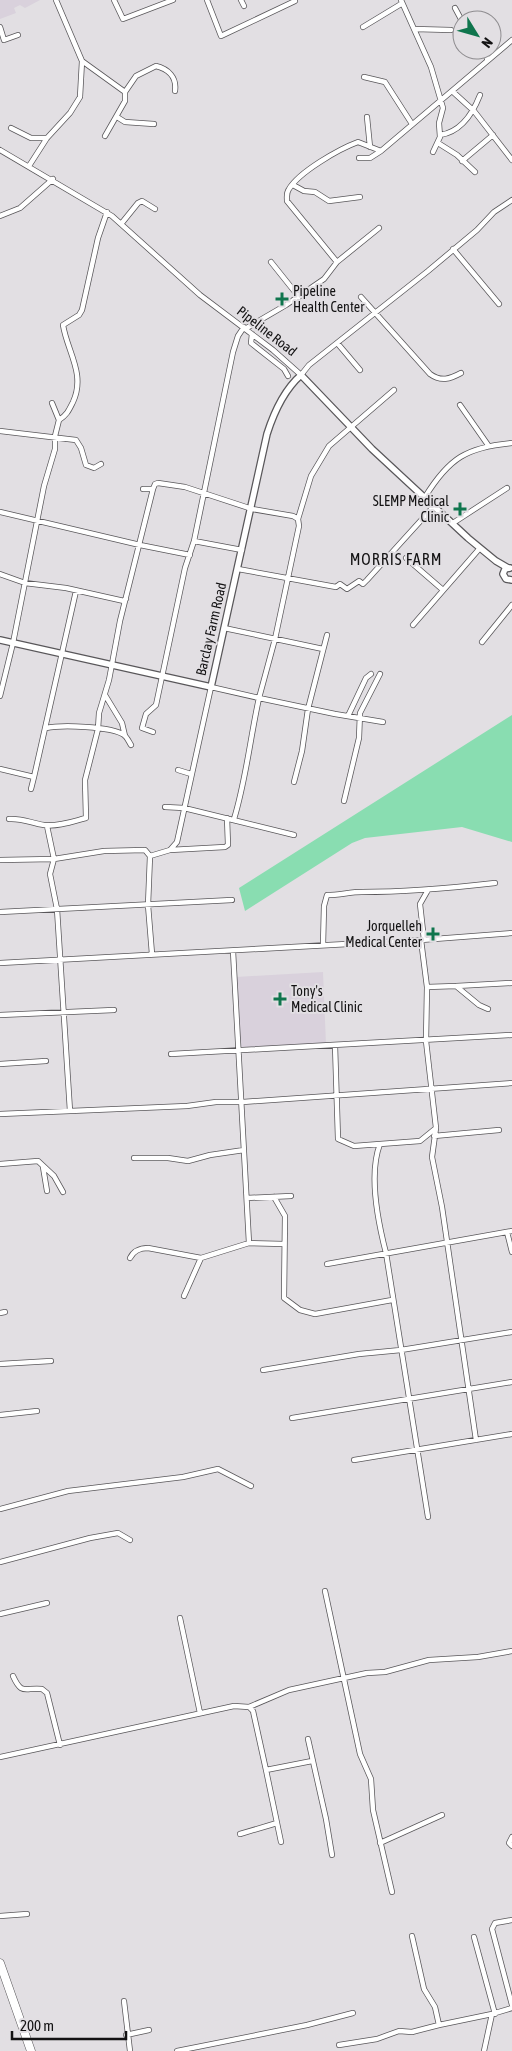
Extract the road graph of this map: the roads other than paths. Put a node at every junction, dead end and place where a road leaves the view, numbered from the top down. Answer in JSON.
{"nodes":[{"id":1,"x":56,"y":0,"type":"edge"},
{"id":2,"x":114,"y":0,"type":"edge"},
{"id":3,"x":173,"y":0,"type":"edge"},
{"id":4,"x":207,"y":0,"type":"edge"},
{"id":5,"x":241,"y":0,"type":"edge"},
{"id":6,"x":296,"y":1,"type":"edge"},
{"id":7,"x":401,"y":2,"type":"edge"},
{"id":8,"x":244,"y":6,"type":"dead end"},
{"id":9,"x":0,"y":27,"type":"edge"},
{"id":10,"x":362,"y":27,"type":"dead end"},
{"id":11,"x":414,"y":29,"type":"junction"},
{"id":12,"x":451,"y":30,"type":"dead end"},
{"id":13,"x":18,"y":35,"type":"dead end"},
{"id":14,"x":512,"y":40,"type":"edge"},
{"id":15,"x":502,"y":48,"type":"edge"},
{"id":16,"x":486,"y":60,"type":"edge"},
{"id":17,"x":82,"y":61,"type":"junction"},
{"id":18,"x":364,"y":77,"type":"dead end"},
{"id":19,"x":175,"y":91,"type":"dead end"},
{"id":20,"x":452,"y":91,"type":"junction"},
{"id":21,"x":125,"y":92,"type":"junction"},
{"id":22,"x":480,"y":94,"type":"dead end"},
{"id":23,"x":440,"y":101,"type":"junction"},
{"id":24,"x":474,"y":111,"type":"junction"},
{"id":25,"x":117,"y":117,"type":"junction"},
{"id":26,"x":367,"y":117,"type":"dead end"},
{"id":27,"x":154,"y":124,"type":"dead end"},
{"id":28,"x":412,"y":124,"type":"junction"},
{"id":29,"x":11,"y":128,"type":"dead end"},
{"id":30,"x":440,"y":135,"type":"junction"},
{"id":31,"x":493,"y":135,"type":"junction"},
{"id":32,"x":105,"y":136,"type":"dead end"},
{"id":33,"x":47,"y":138,"type":"junction"},
{"id":34,"x":438,"y":143,"type":"junction"},
{"id":35,"x":370,"y":147,"type":"junction"},
{"id":36,"x":0,"y":150,"type":"edge"},
{"id":37,"x":381,"y":151,"type":"junction"},
{"id":38,"x":433,"y":152,"type":"dead end"},
{"id":39,"x":359,"y":158,"type":"dead end"},
{"id":40,"x":512,"y":160,"type":"edge"},
{"id":41,"x":462,"y":161,"type":"junction"},
{"id":42,"x":30,"y":166,"type":"junction"},
{"id":43,"x":475,"y":172,"type":"dead end"},
{"id":44,"x":53,"y":179,"type":"junction"},
{"id":45,"x":292,"y":185,"type":"junction"},
{"id":46,"x":360,"y":197,"type":"dead end"},
{"id":47,"x":512,"y":200,"type":"edge"},
{"id":48,"x":155,"y":209,"type":"dead end"},
{"id":49,"x":107,"y":212,"type":"junction"},
{"id":50,"x":0,"y":216,"type":"edge"},
{"id":51,"x":121,"y":224,"type":"junction"},
{"id":52,"x":379,"y":228,"type":"dead end"},
{"id":53,"x":453,"y":249,"type":"junction"},
{"id":54,"x":271,"y":262,"type":"dead end"},
{"id":55,"x":338,"y":262,"type":"junction"},
{"id":56,"x":360,"y":296,"type":"dead end"},
{"id":57,"x":299,"y":297,"type":"junction"},
{"id":58,"x":499,"y":304,"type":"dead end"},
{"id":59,"x":375,"y":313,"type":"junction"},
{"id":60,"x":244,"y":328,"type":"junction"},
{"id":61,"x":252,"y":334,"type":"junction"},
{"id":62,"x":338,"y":344,"type":"junction"},
{"id":63,"x":360,"y":370,"type":"dead end"},
{"id":64,"x":461,"y":373,"type":"dead end"},
{"id":65,"x":301,"y":375,"type":"junction"},
{"id":66,"x":288,"y":376,"type":"dead end"},
{"id":67,"x":394,"y":390,"type":"dead end"},
{"id":68,"x":52,"y":403,"type":"dead end"},
{"id":69,"x":460,"y":405,"type":"dead end"},
{"id":70,"x":59,"y":420,"type":"junction"},
{"id":71,"x":352,"y":426,"type":"junction"},
{"id":72,"x":0,"y":431,"type":"edge"},
{"id":73,"x":54,"y":436,"type":"junction"},
{"id":74,"x":512,"y":443,"type":"edge"},
{"id":75,"x":488,"y":445,"type":"junction"},
{"id":76,"x":101,"y":464,"type":"dead end"},
{"id":77,"x":507,"y":488,"type":"dead end"},
{"id":78,"x":143,"y":489,"type":"dead end"},
{"id":79,"x":153,"y":489,"type":"junction"},
{"id":80,"x":204,"y":494,"type":"junction"},
{"id":81,"x":425,"y":497,"type":"junction"},
{"id":82,"x":434,"y":506,"type":"junction"},
{"id":83,"x":252,"y":509,"type":"junction"},
{"id":84,"x":0,"y":512,"type":"edge"},
{"id":85,"x":298,"y":519,"type":"junction"},
{"id":86,"x":38,"y":521,"type":"junction"},
{"id":87,"x":453,"y":523,"type":"junction"},
{"id":88,"x":194,"y":542,"type":"junction"},
{"id":89,"x":140,"y":545,"type":"junction"},
{"id":90,"x":480,"y":548,"type":"junction"},
{"id":91,"x":242,"y":550,"type":"junction"},
{"id":92,"x":190,"y":555,"type":"junction"},
{"id":93,"x":406,"y":558,"type":"dead end"},
{"id":94,"x":496,"y":561,"type":"junction"},
{"id":95,"x":511,"y":568,"type":"edge"},
{"id":96,"x":238,"y":570,"type":"junction"},
{"id":97,"x":0,"y":574,"type":"edge"},
{"id":98,"x":503,"y":574,"type":"junction"},
{"id":99,"x":288,"y":578,"type":"junction"},
{"id":100,"x":512,"y":580,"type":"edge"},
{"id":101,"x":26,"y":583,"type":"junction"},
{"id":102,"x":443,"y":590,"type":"junction"},
{"id":103,"x":76,"y":591,"type":"junction"},
{"id":104,"x":126,"y":599,"type":"junction"},
{"id":105,"x":512,"y":605,"type":"edge"},
{"id":106,"x":412,"y":625,"type":"dead end"},
{"id":107,"x":224,"y":628,"type":"junction"},
{"id":108,"x":327,"y":634,"type":"dead end"},
{"id":109,"x":275,"y":639,"type":"junction"},
{"id":110,"x":0,"y":640,"type":"edge"},
{"id":111,"x":482,"y":642,"type":"dead end"},
{"id":112,"x":13,"y":643,"type":"junction"},
{"id":113,"x":323,"y":649,"type":"junction"},
{"id":114,"x":62,"y":653,"type":"junction"},
{"id":115,"x":112,"y":665,"type":"junction"},
{"id":116,"x":371,"y":674,"type":"dead end"},
{"id":117,"x":380,"y":674,"type":"dead end"},
{"id":118,"x":162,"y":676,"type":"junction"},
{"id":119,"x":211,"y":687,"type":"junction"},
{"id":120,"x":105,"y":694,"type":"junction"},
{"id":121,"x":0,"y":696,"type":"edge"},
{"id":122,"x":259,"y":698,"type":"junction"},
{"id":123,"x":308,"y":709,"type":"junction"},
{"id":124,"x":348,"y":716,"type":"junction"},
{"id":125,"x":360,"y":718,"type":"junction"},
{"id":126,"x":383,"y":722,"type":"dead end"},
{"id":127,"x":46,"y":728,"type":"junction"},
{"id":128,"x":98,"y":729,"type":"junction"},
{"id":129,"x":153,"y":732,"type":"dead end"},
{"id":130,"x":125,"y":736,"type":"junction"},
{"id":131,"x":131,"y":744,"type":"dead end"},
{"id":132,"x":0,"y":769,"type":"edge"},
{"id":133,"x":178,"y":770,"type":"dead end"},
{"id":134,"x":191,"y":774,"type":"junction"},
{"id":135,"x":34,"y":777,"type":"junction"},
{"id":136,"x":294,"y":782,"type":"dead end"},
{"id":137,"x":31,"y":789,"type":"dead end"},
{"id":138,"x":344,"y":801,"type":"dead end"},
{"id":139,"x":165,"y":807,"type":"dead end"},
{"id":140,"x":184,"y":808,"type":"junction"},
{"id":141,"x":227,"y":818,"type":"junction"},
{"id":142,"x":9,"y":819,"type":"dead end"},
{"id":143,"x":234,"y":820,"type":"junction"},
{"id":144,"x":47,"y":826,"type":"junction"},
{"id":145,"x":294,"y":835,"type":"dead end"},
{"id":146,"x":170,"y":850,"type":"junction"},
{"id":147,"x":150,"y":856,"type":"junction"},
{"id":148,"x":54,"y":859,"type":"junction"},
{"id":149,"x":0,"y":860,"type":"edge"},
{"id":150,"x":495,"y":883,"type":"dead end"},
{"id":151,"x":412,"y":890,"type":"junction"},
{"id":152,"x":428,"y":890,"type":"junction"},
{"id":153,"x":232,"y":900,"type":"dead end"},
{"id":154,"x":420,"y":904,"type":"junction"},
{"id":155,"x":148,"y":905,"type":"junction"},
{"id":156,"x":57,"y":909,"type":"junction"},
{"id":157,"x":0,"y":912,"type":"edge"},
{"id":158,"x":512,"y":934,"type":"edge"},
{"id":159,"x":423,"y":940,"type":"junction"},
{"id":160,"x":323,"y":945,"type":"junction"},
{"id":161,"x":232,"y":951,"type":"junction"},
{"id":162,"x":152,"y":954,"type":"junction"},
{"id":163,"x":60,"y":960,"type":"junction"},
{"id":164,"x":0,"y":962,"type":"edge"},
{"id":165,"x":512,"y":983,"type":"edge"},
{"id":166,"x":456,"y":986,"type":"junction"},
{"id":167,"x":427,"y":987,"type":"junction"},
{"id":168,"x":488,"y":1009,"type":"dead end"},
{"id":169,"x":114,"y":1010,"type":"dead end"},
{"id":170,"x":64,"y":1011,"type":"junction"},
{"id":171,"x":0,"y":1015,"type":"edge"},
{"id":172,"x":512,"y":1035,"type":"edge"},
{"id":173,"x":426,"y":1040,"type":"junction"},
{"id":174,"x":335,"y":1045,"type":"junction"},
{"id":175,"x":238,"y":1052,"type":"junction"},
{"id":176,"x":171,"y":1054,"type":"dead end"},
{"id":177,"x":46,"y":1061,"type":"dead end"},
{"id":178,"x":0,"y":1064,"type":"edge"},
{"id":179,"x":512,"y":1084,"type":"edge"},
{"id":180,"x":432,"y":1088,"type":"junction"},
{"id":181,"x":335,"y":1095,"type":"junction"},
{"id":182,"x":243,"y":1102,"type":"junction"},
{"id":183,"x":70,"y":1111,"type":"junction"},
{"id":184,"x":0,"y":1114,"type":"edge"},
{"id":185,"x":436,"y":1128,"type":"junction"},
{"id":186,"x":499,"y":1130,"type":"dead end"},
{"id":187,"x":434,"y":1136,"type":"junction"},
{"id":188,"x":380,"y":1144,"type":"junction"},
{"id":189,"x":244,"y":1150,"type":"junction"},
{"id":190,"x":134,"y":1158,"type":"dead end"},
{"id":191,"x":0,"y":1164,"type":"edge"},
{"id":192,"x":43,"y":1167,"type":"junction"},
{"id":193,"x":47,"y":1191,"type":"dead end"},
{"id":194,"x":63,"y":1192,"type":"dead end"},
{"id":195,"x":291,"y":1196,"type":"dead end"},
{"id":196,"x":274,"y":1197,"type":"junction"},
{"id":197,"x":247,"y":1198,"type":"junction"},
{"id":198,"x":510,"y":1232,"type":"edge"},
{"id":199,"x":447,"y":1242,"type":"junction"},
{"id":200,"x":249,"y":1244,"type":"junction"},
{"id":201,"x":284,"y":1244,"type":"junction"},
{"id":202,"x":512,"y":1252,"type":"edge"},
{"id":203,"x":386,"y":1253,"type":"junction"},
{"id":204,"x":130,"y":1258,"type":"dead end"},
{"id":205,"x":202,"y":1258,"type":"junction"},
{"id":206,"x":327,"y":1264,"type":"dead end"},
{"id":207,"x":184,"y":1296,"type":"dead end"},
{"id":208,"x":392,"y":1300,"type":"junction"},
{"id":209,"x":512,"y":1332,"type":"edge"},
{"id":210,"x":462,"y":1340,"type":"junction"},
{"id":211,"x":401,"y":1350,"type":"junction"},
{"id":212,"x":52,"y":1361,"type":"dead end"},
{"id":213,"x":0,"y":1364,"type":"edge"},
{"id":214,"x":263,"y":1370,"type":"dead end"},
{"id":215,"x":512,"y":1382,"type":"edge"},
{"id":216,"x":469,"y":1389,"type":"junction"},
{"id":217,"x":408,"y":1398,"type":"junction"},
{"id":218,"x":37,"y":1411,"type":"dead end"},
{"id":219,"x":0,"y":1415,"type":"edge"},
{"id":220,"x":292,"y":1418,"type":"dead end"},
{"id":221,"x":512,"y":1434,"type":"edge"},
{"id":222,"x":476,"y":1440,"type":"junction"},
{"id":223,"x":417,"y":1449,"type":"junction"},
{"id":224,"x":354,"y":1460,"type":"dead end"},
{"id":225,"x":250,"y":1486,"type":"dead end"},
{"id":226,"x":0,"y":1509,"type":"edge"},
{"id":227,"x":428,"y":1517,"type":"dead end"},
{"id":228,"x":130,"y":1540,"type":"dead end"},
{"id":229,"x":0,"y":1562,"type":"edge"},
{"id":230,"x":325,"y":1591,"type":"dead end"},
{"id":231,"x":47,"y":1603,"type":"dead end"},
{"id":232,"x":0,"y":1614,"type":"edge"},
{"id":233,"x":180,"y":1618,"type":"dead end"},
{"id":234,"x":512,"y":1652,"type":"edge"},
{"id":235,"x":13,"y":1676,"type":"dead end"},
{"id":236,"x":344,"y":1677,"type":"junction"},
{"id":237,"x":249,"y":1707,"type":"junction"},
{"id":238,"x":200,"y":1714,"type":"junction"},
{"id":239,"x":308,"y":1739,"type":"dead end"},
{"id":240,"x":60,"y":1745,"type":"junction"},
{"id":241,"x":0,"y":1757,"type":"edge"},
{"id":242,"x":312,"y":1761,"type":"junction"},
{"id":243,"x":266,"y":1770,"type":"junction"},
{"id":244,"x":442,"y":1815,"type":"dead end"},
{"id":245,"x":277,"y":1823,"type":"junction"},
{"id":246,"x":240,"y":1834,"type":"dead end"},
{"id":247,"x":512,"y":1838,"type":"edge"},
{"id":248,"x":281,"y":1842,"type":"dead end"},
{"id":249,"x":380,"y":1843,"type":"junction"},
{"id":250,"x":512,"y":1846,"type":"edge"},
{"id":251,"x":332,"y":1855,"type":"dead end"},
{"id":252,"x":392,"y":1892,"type":"dead end"},
{"id":253,"x":27,"y":1914,"type":"dead end"},
{"id":254,"x":0,"y":1916,"type":"edge"},
{"id":255,"x":512,"y":1920,"type":"edge"},
{"id":256,"x":412,"y":1936,"type":"dead end"},
{"id":257,"x":474,"y":1937,"type":"dead end"},
{"id":258,"x":0,"y":1964,"type":"edge"},
{"id":259,"x":2,"y":1975,"type":"edge"},
{"id":260,"x":124,"y":2001,"type":"dead end"},
{"id":261,"x":512,"y":2006,"type":"edge"},
{"id":262,"x":353,"y":2013,"type":"dead end"},
{"id":263,"x":494,"y":2014,"type":"junction"},
{"id":264,"x":439,"y":2025,"type":"junction"},
{"id":265,"x":149,"y":2030,"type":"dead end"},
{"id":266,"x":126,"y":2035,"type":"junction"},
{"id":267,"x":339,"y":2045,"type":"dead end"},
{"id":268,"x":30,"y":2051,"type":"edge"},
{"id":269,"x":130,"y":2051,"type":"edge"},
{"id":270,"x":177,"y":2051,"type":"edge"},
{"id":271,"x":484,"y":2051,"type":"edge"}],
"edges":[{"from":1,"to":17,"type":"street"},
{"from":2,"to":3,"type":"street"},
{"from":4,"to":6,"type":"street"},
{"from":5,"to":8,"type":"street"},
{"from":7,"to":10,"type":"street"},
{"from":7,"to":11,"type":"street"},
{"from":9,"to":13,"type":"street"},
{"from":11,"to":12,"type":"street"},
{"from":11,"to":23,"type":"street"},
{"from":14,"to":15,"type":"street"},
{"from":16,"to":20,"type":"street"},
{"from":17,"to":21,"type":"street"},
{"from":17,"to":33,"type":"street"},
{"from":18,"to":28,"type":"street"},
{"from":19,"to":21,"type":"street"},
{"from":20,"to":23,"type":"street"},
{"from":20,"to":24,"type":"street"},
{"from":21,"to":25,"type":"street"},
{"from":22,"to":24,"type":"street"},
{"from":23,"to":28,"type":"street"},
{"from":23,"to":30,"type":"street"},
{"from":24,"to":30,"type":"street"},
{"from":24,"to":31,"type":"street"},
{"from":25,"to":27,"type":"street"},
{"from":25,"to":32,"type":"street"},
{"from":26,"to":35,"type":"street"},
{"from":28,"to":37,"type":"street"},
{"from":29,"to":33,"type":"street"},
{"from":30,"to":34,"type":"street"},
{"from":31,"to":40,"type":"street"},
{"from":31,"to":41,"type":"street"},
{"from":33,"to":42,"type":"street"},
{"from":34,"to":38,"type":"street"},
{"from":34,"to":41,"type":"street"},
{"from":35,"to":37,"type":"street"},
{"from":35,"to":45,"type":"street"},
{"from":36,"to":42,"type":"street","name":"Pipeline Road"},
{"from":37,"to":39,"type":"street"},
{"from":41,"to":43,"type":"street"},
{"from":42,"to":44,"type":"street","name":"Pipeline Road"},
{"from":44,"to":49,"type":"street","name":"Pipeline Road"},
{"from":44,"to":50,"type":"street"},
{"from":45,"to":46,"type":"street"},
{"from":45,"to":55,"type":"street"},
{"from":47,"to":53,"type":"street"},
{"from":48,"to":51,"type":"street"},
{"from":49,"to":51,"type":"street","name":"Pipeline Road"},
{"from":49,"to":70,"type":"street"},
{"from":51,"to":60,"type":"street","name":"Pipeline Road"},
{"from":52,"to":55,"type":"street"},
{"from":53,"to":58,"type":"street"},
{"from":53,"to":59,"type":"street"},
{"from":54,"to":57,"type":"street"},
{"from":55,"to":57,"type":"street"},
{"from":56,"to":59,"type":"street"},
{"from":57,"to":60,"type":"street"},
{"from":59,"to":62,"type":"street"},
{"from":59,"to":64,"type":"street"},
{"from":60,"to":61,"type":"street","name":"Pipeline Road"},
{"from":60,"to":80,"type":"street"},
{"from":61,"to":65,"type":"street","name":"Pipeline Road"},
{"from":61,"to":66,"type":"street"},
{"from":62,"to":63,"type":"street"},
{"from":62,"to":65,"type":"street"},
{"from":65,"to":71,"type":"street","name":"Pipeline Road"},
{"from":65,"to":83,"type":"street","name":"Barclay Farm Road"},
{"from":67,"to":71,"type":"street"},
{"from":68,"to":70,"type":"street"},
{"from":69,"to":75,"type":"street"},
{"from":70,"to":73,"type":"street"},
{"from":71,"to":81,"type":"street","name":"Pipeline Road"},
{"from":71,"to":85,"type":"street"},
{"from":72,"to":73,"type":"street"},
{"from":73,"to":76,"type":"street"},
{"from":73,"to":86,"type":"street"},
{"from":74,"to":75,"type":"street"},
{"from":75,"to":81,"type":"street"},
{"from":77,"to":87,"type":"street"},
{"from":78,"to":79,"type":"street"},
{"from":79,"to":80,"type":"street"},
{"from":79,"to":89,"type":"street"},
{"from":80,"to":83,"type":"street"},
{"from":80,"to":88,"type":"street"},
{"from":81,"to":82,"type":"street","name":"Pipeline Road"},
{"from":82,"to":87,"type":"street","name":"Pipeline Road"},
{"from":82,"to":99,"type":"street"},
{"from":83,"to":85,"type":"street"},
{"from":83,"to":91,"type":"street","name":"Barclay Farm Road"},
{"from":84,"to":86,"type":"street"},
{"from":85,"to":99,"type":"street"},
{"from":86,"to":89,"type":"street"},
{"from":86,"to":101,"type":"street"},
{"from":87,"to":90,"type":"street","name":"Pipeline Road"},
{"from":88,"to":91,"type":"street"},
{"from":88,"to":92,"type":"street"},
{"from":89,"to":92,"type":"street"},
{"from":89,"to":104,"type":"street"},
{"from":90,"to":94,"type":"street","name":"Pipeline Road"},
{"from":90,"to":102,"type":"street"},
{"from":91,"to":96,"type":"street","name":"Barclay Farm Road"},
{"from":92,"to":118,"type":"street"},
{"from":93,"to":102,"type":"street"},
{"from":94,"to":95,"type":"street","name":"Pipeline Road"},
{"from":94,"to":98,"type":"street","name":"Pipeline Road"},
{"from":95,"to":98,"type":"street"},
{"from":96,"to":99,"type":"street"},
{"from":96,"to":107,"type":"street","name":"Barclay Farm Road"},
{"from":97,"to":101,"type":"street"},
{"from":98,"to":100,"type":"street"},
{"from":99,"to":109,"type":"street"},
{"from":101,"to":103,"type":"street"},
{"from":101,"to":112,"type":"street"},
{"from":102,"to":106,"type":"street"},
{"from":103,"to":104,"type":"street"},
{"from":103,"to":114,"type":"street"},
{"from":104,"to":115,"type":"street"},
{"from":105,"to":111,"type":"street"},
{"from":107,"to":109,"type":"street"},
{"from":107,"to":119,"type":"street","name":"Barclay Farm Road"},
{"from":108,"to":113,"type":"street"},
{"from":109,"to":113,"type":"street"},
{"from":109,"to":122,"type":"street"},
{"from":110,"to":112,"type":"street","name":"Barclay Farm Road"},
{"from":112,"to":114,"type":"street","name":"Barclay Farm Road"},
{"from":112,"to":121,"type":"street"},
{"from":113,"to":123,"type":"street"},
{"from":114,"to":115,"type":"street","name":"Barclay Farm Road"},
{"from":114,"to":127,"type":"street"},
{"from":115,"to":118,"type":"street","name":"Barclay Farm Road"},
{"from":115,"to":120,"type":"street"},
{"from":116,"to":124,"type":"street"},
{"from":117,"to":125,"type":"street"},
{"from":118,"to":119,"type":"street","name":"Barclay Farm Road"},
{"from":118,"to":129,"type":"street"},
{"from":119,"to":122,"type":"street"},
{"from":119,"to":134,"type":"street"},
{"from":120,"to":128,"type":"street"},
{"from":120,"to":130,"type":"street"},
{"from":122,"to":123,"type":"street"},
{"from":122,"to":143,"type":"street"},
{"from":123,"to":124,"type":"street"},
{"from":123,"to":136,"type":"street"},
{"from":124,"to":125,"type":"street"},
{"from":125,"to":126,"type":"street"},
{"from":125,"to":138,"type":"street"},
{"from":127,"to":128,"type":"street"},
{"from":127,"to":135,"type":"street"},
{"from":128,"to":130,"type":"street"},
{"from":128,"to":144,"type":"street"},
{"from":130,"to":131,"type":"street"},
{"from":132,"to":135,"type":"street"},
{"from":133,"to":134,"type":"street"},
{"from":134,"to":140,"type":"street"},
{"from":135,"to":137,"type":"street"},
{"from":139,"to":140,"type":"street"},
{"from":140,"to":141,"type":"street"},
{"from":140,"to":146,"type":"street"},
{"from":141,"to":143,"type":"street"},
{"from":141,"to":146,"type":"street"},
{"from":142,"to":144,"type":"street"},
{"from":143,"to":145,"type":"street"},
{"from":144,"to":148,"type":"street"},
{"from":146,"to":147,"type":"street"},
{"from":147,"to":148,"type":"street"},
{"from":147,"to":155,"type":"street"},
{"from":148,"to":149,"type":"street"},
{"from":148,"to":156,"type":"street"},
{"from":150,"to":152,"type":"street"},
{"from":151,"to":152,"type":"street"},
{"from":151,"to":154,"type":"street"},
{"from":151,"to":160,"type":"street"},
{"from":152,"to":154,"type":"street"},
{"from":153,"to":155,"type":"street"},
{"from":154,"to":159,"type":"street"},
{"from":155,"to":156,"type":"street"},
{"from":155,"to":162,"type":"street"},
{"from":156,"to":157,"type":"street"},
{"from":156,"to":163,"type":"street"},
{"from":158,"to":159,"type":"street"},
{"from":159,"to":160,"type":"street"},
{"from":159,"to":167,"type":"street"},
{"from":160,"to":161,"type":"street"},
{"from":161,"to":162,"type":"street"},
{"from":161,"to":175,"type":"street"},
{"from":162,"to":163,"type":"street"},
{"from":163,"to":164,"type":"street"},
{"from":163,"to":170,"type":"street"},
{"from":165,"to":166,"type":"street"},
{"from":166,"to":167,"type":"street"},
{"from":166,"to":168,"type":"street"},
{"from":167,"to":173,"type":"street"},
{"from":169,"to":170,"type":"street"},
{"from":170,"to":171,"type":"street"},
{"from":170,"to":183,"type":"street"},
{"from":172,"to":173,"type":"street"},
{"from":173,"to":174,"type":"street"},
{"from":173,"to":180,"type":"street"},
{"from":174,"to":175,"type":"street"},
{"from":174,"to":181,"type":"street"},
{"from":175,"to":176,"type":"street"},
{"from":175,"to":182,"type":"street"},
{"from":177,"to":178,"type":"street"},
{"from":179,"to":180,"type":"street"},
{"from":180,"to":181,"type":"street"},
{"from":180,"to":185,"type":"street"},
{"from":181,"to":182,"type":"street"},
{"from":181,"to":188,"type":"street"},
{"from":182,"to":183,"type":"street"},
{"from":182,"to":189,"type":"street"},
{"from":183,"to":184,"type":"street"},
{"from":185,"to":187,"type":"street"},
{"from":185,"to":188,"type":"street"},
{"from":186,"to":187,"type":"street"},
{"from":187,"to":199,"type":"street"},
{"from":188,"to":203,"type":"street"},
{"from":189,"to":190,"type":"street"},
{"from":189,"to":197,"type":"street"},
{"from":191,"to":192,"type":"street"},
{"from":192,"to":193,"type":"street"},
{"from":192,"to":194,"type":"street"},
{"from":195,"to":196,"type":"street"},
{"from":196,"to":197,"type":"street"},
{"from":196,"to":201,"type":"street"},
{"from":197,"to":200,"type":"street"},
{"from":198,"to":199,"type":"street"},
{"from":198,"to":202,"type":"street"},
{"from":199,"to":203,"type":"street"},
{"from":199,"to":210,"type":"street"},
{"from":200,"to":201,"type":"street"},
{"from":200,"to":205,"type":"street"},
{"from":201,"to":208,"type":"street"},
{"from":203,"to":206,"type":"street"},
{"from":203,"to":208,"type":"street"},
{"from":204,"to":205,"type":"street"},
{"from":205,"to":207,"type":"street"},
{"from":208,"to":211,"type":"street"},
{"from":209,"to":210,"type":"street"},
{"from":210,"to":211,"type":"street"},
{"from":210,"to":216,"type":"street"},
{"from":211,"to":214,"type":"street"},
{"from":211,"to":217,"type":"street"},
{"from":212,"to":213,"type":"street"},
{"from":215,"to":216,"type":"street"},
{"from":216,"to":217,"type":"street"},
{"from":216,"to":222,"type":"street"},
{"from":217,"to":220,"type":"street"},
{"from":217,"to":223,"type":"street"},
{"from":218,"to":219,"type":"street"},
{"from":221,"to":222,"type":"street"},
{"from":222,"to":223,"type":"street"},
{"from":223,"to":224,"type":"street"},
{"from":223,"to":227,"type":"street"},
{"from":225,"to":226,"type":"street"},
{"from":228,"to":229,"type":"street"},
{"from":230,"to":236,"type":"street"},
{"from":231,"to":232,"type":"street"},
{"from":233,"to":238,"type":"street"},
{"from":234,"to":236,"type":"street"},
{"from":235,"to":240,"type":"street"},
{"from":236,"to":237,"type":"street"},
{"from":236,"to":249,"type":"street"},
{"from":237,"to":238,"type":"street"},
{"from":237,"to":243,"type":"street"},
{"from":238,"to":240,"type":"street"},
{"from":239,"to":242,"type":"street"},
{"from":240,"to":241,"type":"street"},
{"from":242,"to":243,"type":"street"},
{"from":242,"to":251,"type":"street"},
{"from":243,"to":245,"type":"street"},
{"from":244,"to":249,"type":"street"},
{"from":245,"to":246,"type":"street"},
{"from":245,"to":248,"type":"street"},
{"from":247,"to":250,"type":"street"},
{"from":249,"to":252,"type":"street"},
{"from":253,"to":254,"type":"street"},
{"from":255,"to":261,"type":"street"},
{"from":256,"to":264,"type":"street"},
{"from":257,"to":263,"type":"street"},
{"from":258,"to":259,"type":"highway"},
{"from":259,"to":268,"type":"highway"},
{"from":260,"to":266,"type":"street"},
{"from":261,"to":263,"type":"street"},
{"from":262,"to":270,"type":"street"},
{"from":263,"to":264,"type":"street"},
{"from":263,"to":271,"type":"street"},
{"from":264,"to":267,"type":"street"},
{"from":265,"to":266,"type":"street"},
{"from":266,"to":269,"type":"street"}]}
